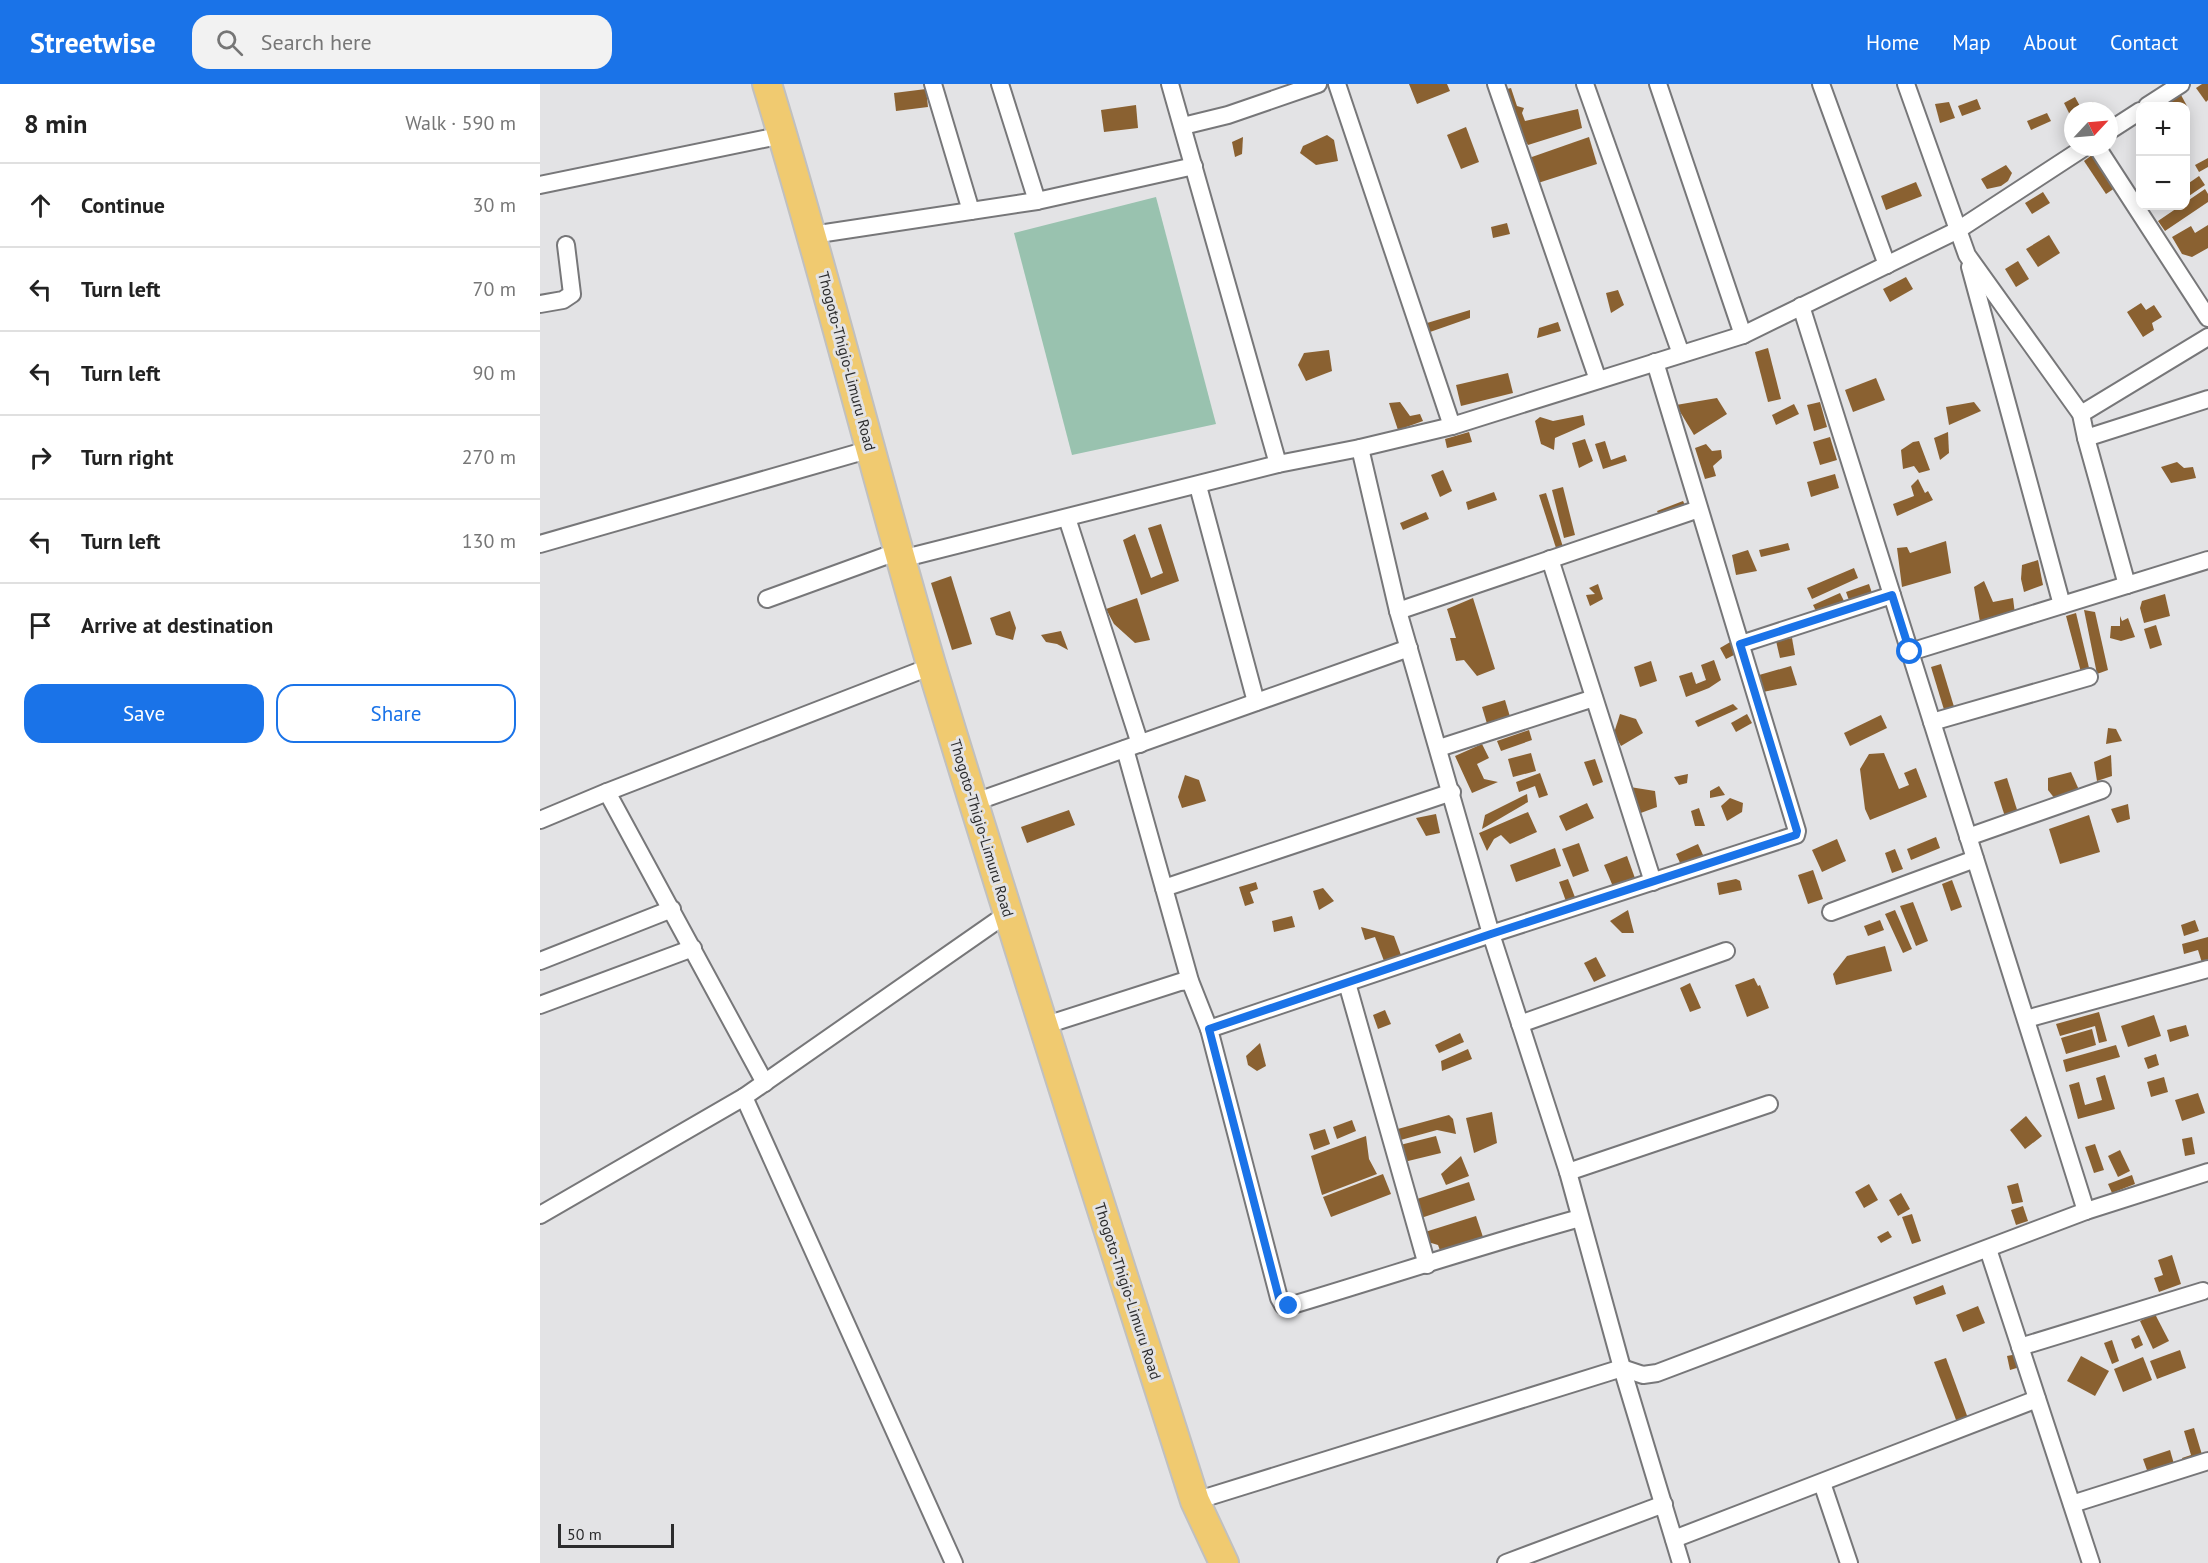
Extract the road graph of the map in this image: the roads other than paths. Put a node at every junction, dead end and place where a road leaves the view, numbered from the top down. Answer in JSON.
{"nodes":[{"id":1,"x":767,"y":84,"type":"edge"},
{"id":2,"x":933,"y":84,"type":"edge"},
{"id":3,"x":1000,"y":84,"type":"edge"},
{"id":4,"x":1170,"y":84,"type":"edge"},
{"id":5,"x":1318,"y":84,"type":"edge"},
{"id":6,"x":1337,"y":84,"type":"edge"},
{"id":7,"x":1496,"y":84,"type":"edge"},
{"id":8,"x":1585,"y":84,"type":"edge"},
{"id":9,"x":1658,"y":84,"type":"edge"},
{"id":10,"x":1821,"y":84,"type":"edge"},
{"id":11,"x":1906,"y":84,"type":"edge"},
{"id":12,"x":2175,"y":86,"type":"edge"},
{"id":13,"x":2153,"y":102,"type":"edge"},
{"id":14,"x":2136,"y":114,"type":"edge"},
{"id":15,"x":2118,"y":125,"type":"edge"},
{"id":16,"x":1183,"y":126,"type":"junction"},
{"id":17,"x":783,"y":135,"type":"junction"},
{"id":18,"x":2071,"y":156,"type":"edge"},
{"id":19,"x":2103,"y":156,"type":"edge"},
{"id":20,"x":1194,"y":166,"type":"junction"},
{"id":21,"x":540,"y":185,"type":"edge"},
{"id":22,"x":1037,"y":201,"type":"junction"},
{"id":23,"x":971,"y":211,"type":"junction"},
{"id":24,"x":1958,"y":230,"type":"junction"},
{"id":25,"x":812,"y":235,"type":"junction"},
{"id":26,"x":567,"y":244,"type":"dead end"},
{"id":27,"x":1967,"y":255,"type":"junction"},
{"id":28,"x":1887,"y":265,"type":"junction"},
{"id":29,"x":540,"y":304,"type":"edge"},
{"id":30,"x":1801,"y":306,"type":"junction"},
{"id":31,"x":2208,"y":318,"type":"edge"},
{"id":32,"x":1743,"y":334,"type":"junction"},
{"id":33,"x":2208,"y":337,"type":"edge"},
{"id":34,"x":1681,"y":354,"type":"junction"},
{"id":35,"x":1655,"y":362,"type":"junction"},
{"id":36,"x":1598,"y":380,"type":"junction"},
{"id":37,"x":2208,"y":399,"type":"edge"},
{"id":38,"x":2081,"y":414,"type":"junction"},
{"id":39,"x":1452,"y":426,"type":"junction"},
{"id":40,"x":2086,"y":438,"type":"junction"},
{"id":41,"x":1360,"y":448,"type":"junction"},
{"id":42,"x":871,"y":449,"type":"junction"},
{"id":43,"x":1278,"y":464,"type":"junction"},
{"id":44,"x":1198,"y":486,"type":"junction"},
{"id":45,"x":1700,"y":509,"type":"junction"},
{"id":46,"x":1066,"y":518,"type":"junction"},
{"id":47,"x":540,"y":544,"type":"edge"},
{"id":48,"x":900,"y":555,"type":"junction"},
{"id":49,"x":1550,"y":559,"type":"junction"},
{"id":50,"x":2208,"y":560,"type":"edge"},
{"id":51,"x":2127,"y":585,"type":"junction"},
{"id":52,"x":1892,"y":595,"type":"junction"},
{"id":53,"x":767,"y":599,"type":"dead end"},
{"id":54,"x":2061,"y":605,"type":"junction"},
{"id":55,"x":1398,"y":611,"type":"junction"},
{"id":56,"x":1740,"y":644,"type":"junction"},
{"id":57,"x":1409,"y":648,"type":"junction"},
{"id":58,"x":1910,"y":652,"type":"junction"},
{"id":59,"x":932,"y":666,"type":"junction"},
{"id":60,"x":2089,"y":677,"type":"dead end"},
{"id":61,"x":1594,"y":698,"type":"junction"},
{"id":62,"x":1256,"y":702,"type":"junction"},
{"id":63,"x":1932,"y":722,"type":"junction"},
{"id":64,"x":1132,"y":747,"type":"junction"},
{"id":65,"x":1439,"y":748,"type":"junction"},
{"id":66,"x":2102,"y":790,"type":"dead end"},
{"id":67,"x":607,"y":792,"type":"junction"},
{"id":68,"x":1452,"y":792,"type":"junction"},
{"id":69,"x":975,"y":802,"type":"junction"},
{"id":70,"x":540,"y":820,"type":"edge"},
{"id":71,"x":1968,"y":837,"type":"junction"},
{"id":72,"x":1975,"y":859,"type":"junction"},
{"id":73,"x":1653,"y":882,"type":"junction"},
{"id":74,"x":1164,"y":888,"type":"junction"},
{"id":75,"x":672,"y":909,"type":"junction"},
{"id":76,"x":1008,"y":911,"type":"junction"},
{"id":77,"x":1831,"y":912,"type":"dead end"},
{"id":78,"x":1491,"y":934,"type":"junction"},
{"id":79,"x":693,"y":948,"type":"junction"},
{"id":80,"x":1726,"y":951,"type":"dead end"},
{"id":81,"x":540,"y":961,"type":"edge"},
{"id":82,"x":2208,"y":969,"type":"edge"},
{"id":83,"x":1190,"y":981,"type":"junction"},
{"id":84,"x":1347,"y":983,"type":"junction"},
{"id":85,"x":540,"y":1005,"type":"edge"},
{"id":86,"x":2026,"y":1019,"type":"junction"},
{"id":87,"x":1520,"y":1024,"type":"junction"},
{"id":88,"x":1043,"y":1026,"type":"junction"},
{"id":89,"x":1209,"y":1029,"type":"junction"},
{"id":90,"x":765,"y":1083,"type":"junction"},
{"id":91,"x":744,"y":1097,"type":"junction"},
{"id":92,"x":1769,"y":1104,"type":"dead end"},
{"id":93,"x":1568,"y":1172,"type":"junction"},
{"id":94,"x":2208,"y":1172,"type":"edge"},
{"id":95,"x":2086,"y":1211,"type":"junction"},
{"id":96,"x":540,"y":1215,"type":"edge"},
{"id":97,"x":1580,"y":1218,"type":"junction"},
{"id":98,"x":1988,"y":1249,"type":"junction"},
{"id":99,"x":1427,"y":1265,"type":"junction"},
{"id":100,"x":2204,"y":1292,"type":"dead end"},
{"id":101,"x":2020,"y":1347,"type":"junction"},
{"id":102,"x":1622,"y":1368,"type":"junction"},
{"id":103,"x":2037,"y":1399,"type":"junction"},
{"id":104,"x":2208,"y":1461,"type":"edge"},
{"id":105,"x":1822,"y":1483,"type":"junction"},
{"id":106,"x":1195,"y":1501,"type":"junction"},
{"id":107,"x":1664,"y":1504,"type":"junction"},
{"id":108,"x":2072,"y":1504,"type":"junction"},
{"id":109,"x":1674,"y":1539,"type":"junction"},
{"id":110,"x":954,"y":1563,"type":"edge"},
{"id":111,"x":1224,"y":1563,"type":"edge"},
{"id":112,"x":1506,"y":1563,"type":"edge"},
{"id":113,"x":1682,"y":1563,"type":"edge"},
{"id":114,"x":1849,"y":1563,"type":"edge"},
{"id":115,"x":2091,"y":1563,"type":"edge"}],
"edges":[{"from":1,"to":17,"type":"highway","name":"Thogoto-Thigio-Limuru Road"},
{"from":2,"to":23,"type":"street"},
{"from":3,"to":22,"type":"street"},
{"from":4,"to":16,"type":"street"},
{"from":5,"to":16,"type":"street"},
{"from":6,"to":39,"type":"street"},
{"from":7,"to":36,"type":"street"},
{"from":8,"to":34,"type":"street"},
{"from":9,"to":32,"type":"street"},
{"from":10,"to":28,"type":"street"},
{"from":11,"to":24,"type":"street"},
{"from":12,"to":13,"type":"street"},
{"from":14,"to":15,"type":"street"},
{"from":16,"to":20,"type":"street"},
{"from":17,"to":21,"type":"street"},
{"from":17,"to":25,"type":"highway","name":"Thogoto-Thigio-Limuru Road"},
{"from":18,"to":24,"type":"street"},
{"from":19,"to":31,"type":"street"},
{"from":20,"to":22,"type":"street"},
{"from":20,"to":43,"type":"street"},
{"from":22,"to":23,"type":"street"},
{"from":23,"to":25,"type":"street"},
{"from":24,"to":27,"type":"street"},
{"from":24,"to":28,"type":"street"},
{"from":25,"to":42,"type":"highway","name":"Thogoto-Thigio-Limuru Road"},
{"from":26,"to":29,"type":"street"},
{"from":27,"to":38,"type":"street"},
{"from":27,"to":54,"type":"street"},
{"from":28,"to":30,"type":"street"},
{"from":30,"to":32,"type":"street"},
{"from":30,"to":52,"type":"street"},
{"from":32,"to":34,"type":"street"},
{"from":33,"to":38,"type":"street"},
{"from":34,"to":35,"type":"street"},
{"from":35,"to":36,"type":"street"},
{"from":35,"to":45,"type":"street"},
{"from":36,"to":39,"type":"street"},
{"from":37,"to":40,"type":"street"},
{"from":38,"to":40,"type":"street"},
{"from":39,"to":41,"type":"street"},
{"from":40,"to":51,"type":"street"},
{"from":41,"to":43,"type":"street"},
{"from":41,"to":55,"type":"street"},
{"from":42,"to":47,"type":"street"},
{"from":42,"to":48,"type":"highway","name":"Thogoto-Thigio-Limuru Road"},
{"from":43,"to":44,"type":"street"},
{"from":44,"to":46,"type":"street"},
{"from":44,"to":62,"type":"street"},
{"from":45,"to":49,"type":"street"},
{"from":45,"to":56,"type":"street"},
{"from":46,"to":48,"type":"street"},
{"from":46,"to":64,"type":"street"},
{"from":48,"to":53,"type":"street"},
{"from":48,"to":59,"type":"highway","name":"Thogoto-Thigio-Limuru Road"},
{"from":49,"to":55,"type":"street"},
{"from":49,"to":61,"type":"street"},
{"from":50,"to":51,"type":"street"},
{"from":51,"to":54,"type":"street"},
{"from":52,"to":56,"type":"street"},
{"from":52,"to":58,"type":"street"},
{"from":54,"to":58,"type":"street"},
{"from":55,"to":57,"type":"street"},
{"from":56,"to":73,"type":"street"},
{"from":57,"to":62,"type":"street"},
{"from":57,"to":65,"type":"street"},
{"from":58,"to":63,"type":"street"},
{"from":59,"to":67,"type":"street"},
{"from":59,"to":69,"type":"highway","name":"Thogoto-Thigio-Limuru Road"},
{"from":60,"to":63,"type":"street"},
{"from":61,"to":65,"type":"street"},
{"from":61,"to":73,"type":"street"},
{"from":62,"to":64,"type":"street"},
{"from":63,"to":71,"type":"street"},
{"from":64,"to":69,"type":"street"},
{"from":64,"to":74,"type":"street"},
{"from":65,"to":68,"type":"street"},
{"from":66,"to":71,"type":"street"},
{"from":67,"to":70,"type":"street"},
{"from":67,"to":75,"type":"street"},
{"from":68,"to":74,"type":"street"},
{"from":68,"to":78,"type":"street"},
{"from":69,"to":76,"type":"highway","name":"Thogoto-Thigio-Limuru Road"},
{"from":71,"to":72,"type":"street"},
{"from":72,"to":77,"type":"street"},
{"from":72,"to":86,"type":"street"},
{"from":73,"to":78,"type":"street"},
{"from":74,"to":83,"type":"street"},
{"from":75,"to":79,"type":"street"},
{"from":75,"to":81,"type":"street"},
{"from":76,"to":88,"type":"highway","name":"Thogoto-Thigio-Limuru Road"},
{"from":76,"to":90,"type":"street"},
{"from":78,"to":84,"type":"street"},
{"from":78,"to":87,"type":"street"},
{"from":79,"to":85,"type":"street"},
{"from":79,"to":90,"type":"street"},
{"from":80,"to":87,"type":"street"},
{"from":82,"to":86,"type":"street"},
{"from":83,"to":88,"type":"street"},
{"from":83,"to":89,"type":"street"},
{"from":84,"to":89,"type":"street"},
{"from":84,"to":99,"type":"street"},
{"from":86,"to":95,"type":"street"},
{"from":87,"to":93,"type":"street"},
{"from":88,"to":106,"type":"highway","name":"Thogoto-Thigio-Limuru Road"},
{"from":89,"to":99,"type":"street"},
{"from":90,"to":91,"type":"street"},
{"from":91,"to":96,"type":"street"},
{"from":91,"to":110,"type":"street"},
{"from":92,"to":93,"type":"street"},
{"from":93,"to":97,"type":"street"},
{"from":94,"to":95,"type":"street"},
{"from":95,"to":98,"type":"street"},
{"from":97,"to":99,"type":"street"},
{"from":97,"to":102,"type":"street"},
{"from":98,"to":101,"type":"street"},
{"from":98,"to":102,"type":"street"},
{"from":100,"to":101,"type":"street"},
{"from":101,"to":103,"type":"street"},
{"from":102,"to":106,"type":"street"},
{"from":102,"to":107,"type":"street"},
{"from":103,"to":105,"type":"street"},
{"from":103,"to":108,"type":"street"},
{"from":104,"to":108,"type":"street"},
{"from":105,"to":109,"type":"street"},
{"from":105,"to":114,"type":"street"},
{"from":106,"to":111,"type":"highway","name":"Thogoto-Thigio-Limuru Road"},
{"from":107,"to":109,"type":"street"},
{"from":107,"to":112,"type":"street"},
{"from":108,"to":115,"type":"street"},
{"from":109,"to":113,"type":"street"}]}
